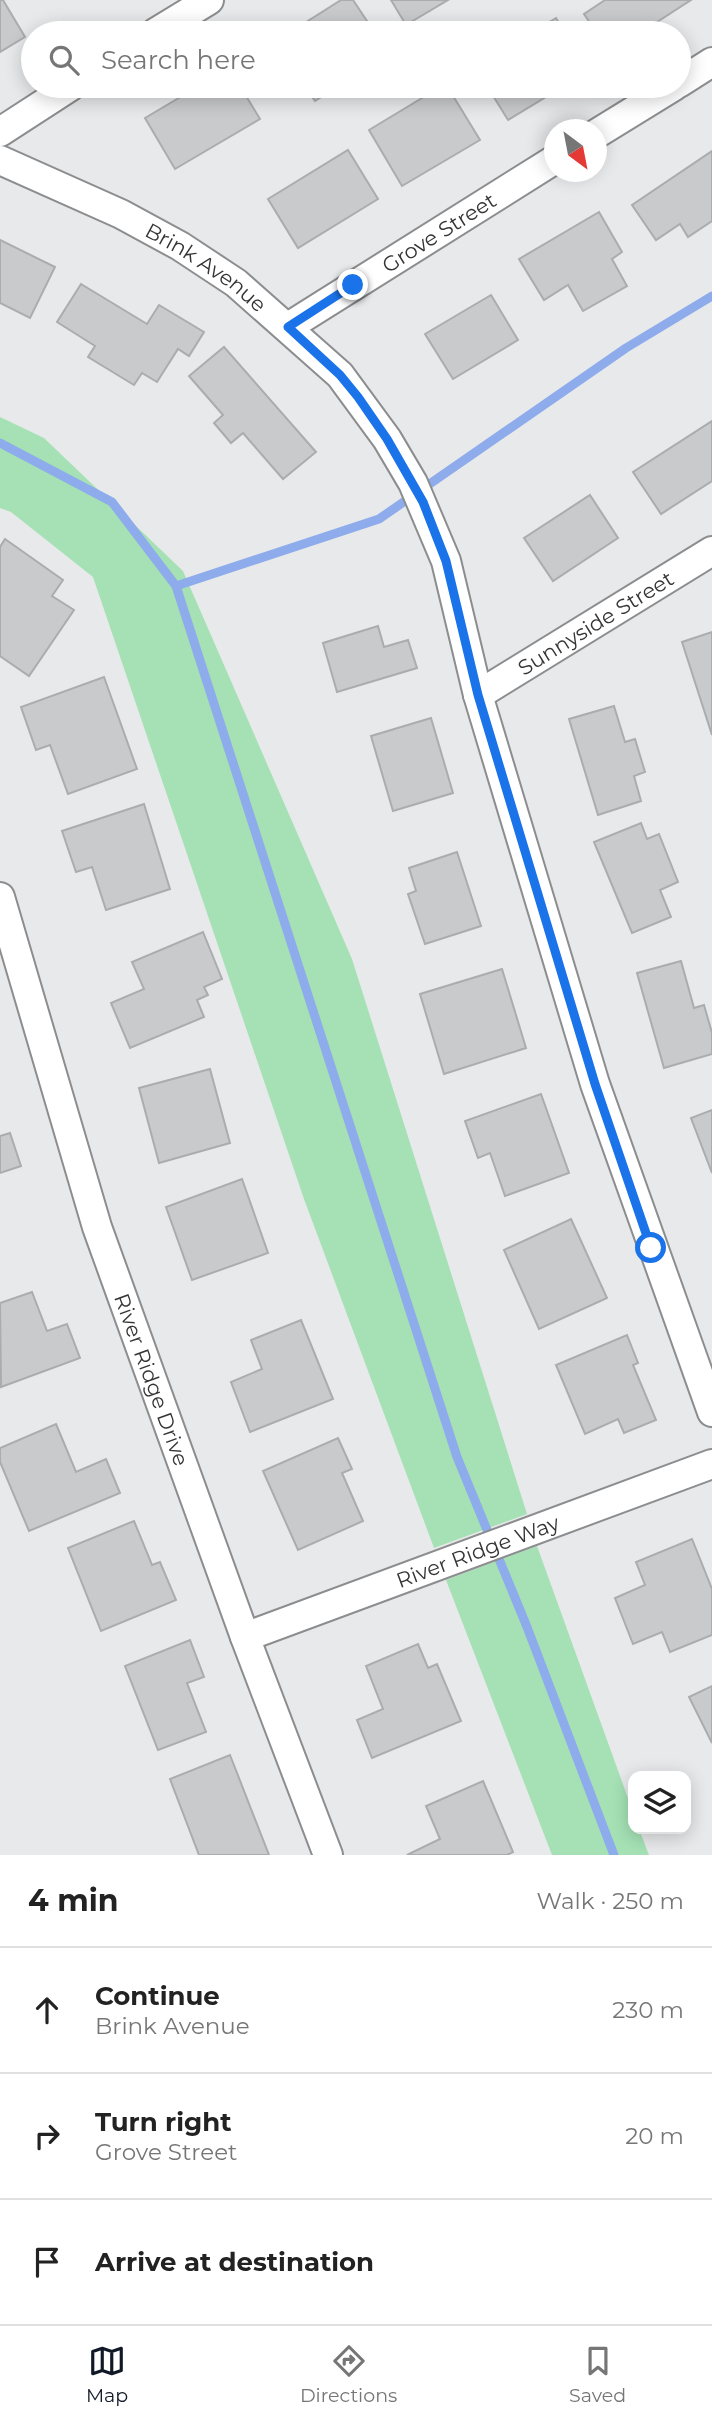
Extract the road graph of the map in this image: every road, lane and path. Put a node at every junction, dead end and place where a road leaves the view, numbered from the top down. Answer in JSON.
{"nodes":[{"id":1,"x":208,"y":0,"type":"edge"},
{"id":2,"x":174,"y":21,"type":"edge"},
{"id":3,"x":712,"y":62,"type":"edge"},
{"id":4,"x":691,"y":75,"type":"edge"},
{"id":5,"x":52,"y":98,"type":"edge"},
{"id":6,"x":655,"y":98,"type":"edge"},
{"id":7,"x":607,"y":128,"type":"edge"},
{"id":8,"x":0,"y":132,"type":"edge"},
{"id":9,"x":0,"y":160,"type":"edge"},
{"id":10,"x":544,"y":167,"type":"edge"},
{"id":11,"x":288,"y":327,"type":"junction"},
{"id":12,"x":712,"y":551,"type":"edge"},
{"id":13,"x":478,"y":695,"type":"junction"},
{"id":14,"x":0,"y":897,"type":"edge"},
{"id":15,"x":712,"y":1412,"type":"edge"},
{"id":16,"x":712,"y":1464,"type":"edge"},
{"id":17,"x":245,"y":1637,"type":"junction"},
{"id":18,"x":328,"y":1855,"type":"edge"}],
"edges":[{"from":1,"to":2,"type":"street"},
{"from":3,"to":4,"type":"street"},
{"from":5,"to":8,"type":"street"},
{"from":6,"to":7,"type":"street"},
{"from":9,"to":11,"type":"street","name":"Brink Avenue"},
{"from":10,"to":11,"type":"street","name":"Grove Street"},
{"from":11,"to":13,"type":"street","name":"Brink Avenue"},
{"from":12,"to":13,"type":"street","name":"Sunnyside Street"},
{"from":13,"to":15,"type":"street","name":"Brink Avenue"},
{"from":14,"to":17,"type":"street","name":"River Ridge Drive"},
{"from":16,"to":17,"type":"street","name":"River Ridge Way"},
{"from":17,"to":18,"type":"street","name":"River Ridge Drive"}]}
